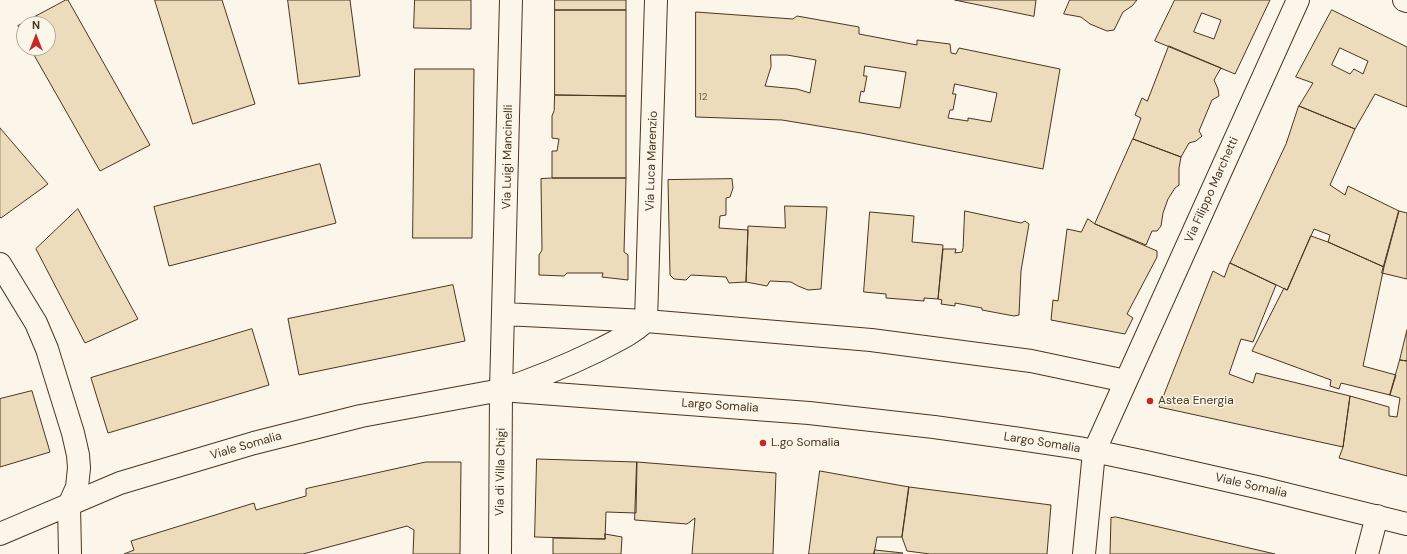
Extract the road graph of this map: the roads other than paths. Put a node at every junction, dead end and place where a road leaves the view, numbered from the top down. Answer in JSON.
{"nodes":[{"id":1,"x":511,"y":0,"type":"edge"},
{"id":2,"x":656,"y":0,"type":"edge"},
{"id":3,"x":1298,"y":0,"type":"edge"},
{"id":4,"x":1404,"y":0,"type":"edge"},
{"id":5,"x":1407,"y":1,"type":"edge"},
{"id":6,"x":0,"y":264,"type":"edge"},
{"id":7,"x":504,"y":314,"type":"junction"},
{"id":8,"x":646,"y":321,"type":"junction"},
{"id":9,"x":1126,"y":381,"type":"junction"},
{"id":10,"x":501,"y":390,"type":"junction"},
{"id":11,"x":1094,"y":452,"type":"junction"},
{"id":12,"x":69,"y":505,"type":"junction"},
{"id":13,"x":1377,"y":516,"type":"junction"},
{"id":14,"x":1407,"y":524,"type":"edge"},
{"id":15,"x":0,"y":534,"type":"edge"},
{"id":16,"x":70,"y":554,"type":"edge"},
{"id":17,"x":500,"y":554,"type":"edge"},
{"id":18,"x":1084,"y":554,"type":"edge"},
{"id":19,"x":1367,"y":554,"type":"edge"}],
"edges":[{"from":1,"to":7,"type":"street","name":"Via Luigi Mancinelli"},
{"from":2,"to":8,"type":"street","name":"Via Luca Marenzio"},
{"from":3,"to":9,"type":"street","name":"Via Filippo Marchetti"},
{"from":4,"to":5,"type":"street"},
{"from":6,"to":12,"type":"street"},
{"from":7,"to":8,"type":"street"},
{"from":7,"to":10,"type":"street"},
{"from":8,"to":9,"type":"street"},
{"from":8,"to":10,"type":"street"},
{"from":9,"to":11,"type":"street","name":"Largo Somalia"},
{"from":10,"to":11,"type":"street","name":"Largo Somalia"},
{"from":10,"to":12,"type":"street","name":"Viale Somalia"},
{"from":10,"to":17,"type":"street","name":"Via di Villa Chigi"},
{"from":11,"to":13,"type":"street","name":"Viale Somalia"},
{"from":11,"to":18,"type":"street"},
{"from":12,"to":15,"type":"street","name":"Viale Somalia"},
{"from":12,"to":16,"type":"street"},
{"from":13,"to":14,"type":"street","name":"Viale Somalia"},
{"from":13,"to":19,"type":"street"}]}
